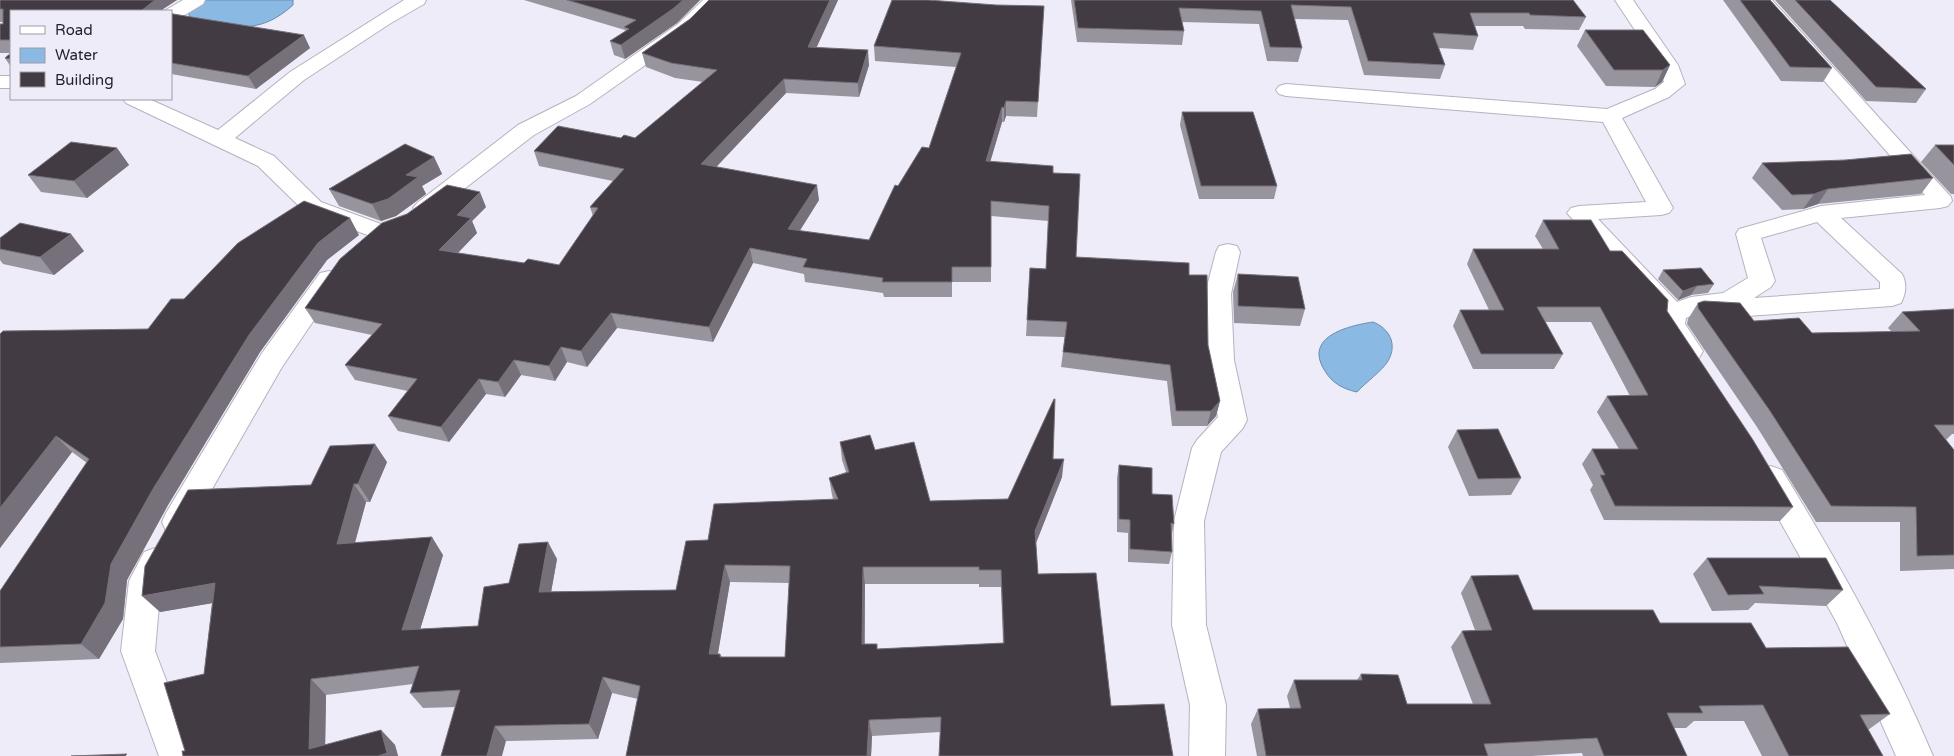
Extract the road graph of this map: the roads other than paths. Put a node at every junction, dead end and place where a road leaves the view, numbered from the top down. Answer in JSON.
{"nodes":[{"id":1,"x":196,"y":0,"type":"edge"},
{"id":2,"x":417,"y":0,"type":"edge"},
{"id":3,"x":714,"y":0,"type":"edge"},
{"id":4,"x":1624,"y":0,"type":"edge"},
{"id":5,"x":1762,"y":0,"type":"edge"},
{"id":6,"x":172,"y":14,"type":"edge"},
{"id":7,"x":1286,"y":90,"type":"dead end"},
{"id":8,"x":135,"y":100,"type":"edge"},
{"id":9,"x":1610,"y":116,"type":"junction"},
{"id":10,"x":219,"y":140,"type":"junction"},
{"id":11,"x":1821,"y":213,"type":"junction"},
{"id":12,"x":381,"y":236,"type":"junction"},
{"id":13,"x":1228,"y":252,"type":"dead end"},
{"id":14,"x":1682,"y":310,"type":"junction"},
{"id":15,"x":1705,"y":373,"type":"edge"},
{"id":16,"x":1757,"y":454,"type":"edge"},
{"id":17,"x":177,"y":756,"type":"edge"},
{"id":18,"x":1207,"y":756,"type":"edge"},
{"id":19,"x":1915,"y":756,"type":"edge"}],
"edges":[{"from":1,"to":6,"type":"street"},
{"from":2,"to":10,"type":"street"},
{"from":3,"to":12,"type":"street"},
{"from":4,"to":9,"type":"street"},
{"from":5,"to":11,"type":"street"},
{"from":7,"to":9,"type":"street"},
{"from":8,"to":10,"type":"street"},
{"from":9,"to":14,"type":"street"},
{"from":10,"to":12,"type":"street"},
{"from":11,"to":14,"type":"street"},
{"from":11,"to":14,"type":"street"},
{"from":12,"to":17,"type":"street"},
{"from":13,"to":18,"type":"street"},
{"from":14,"to":15,"type":"street"},
{"from":16,"to":19,"type":"street"}]}
